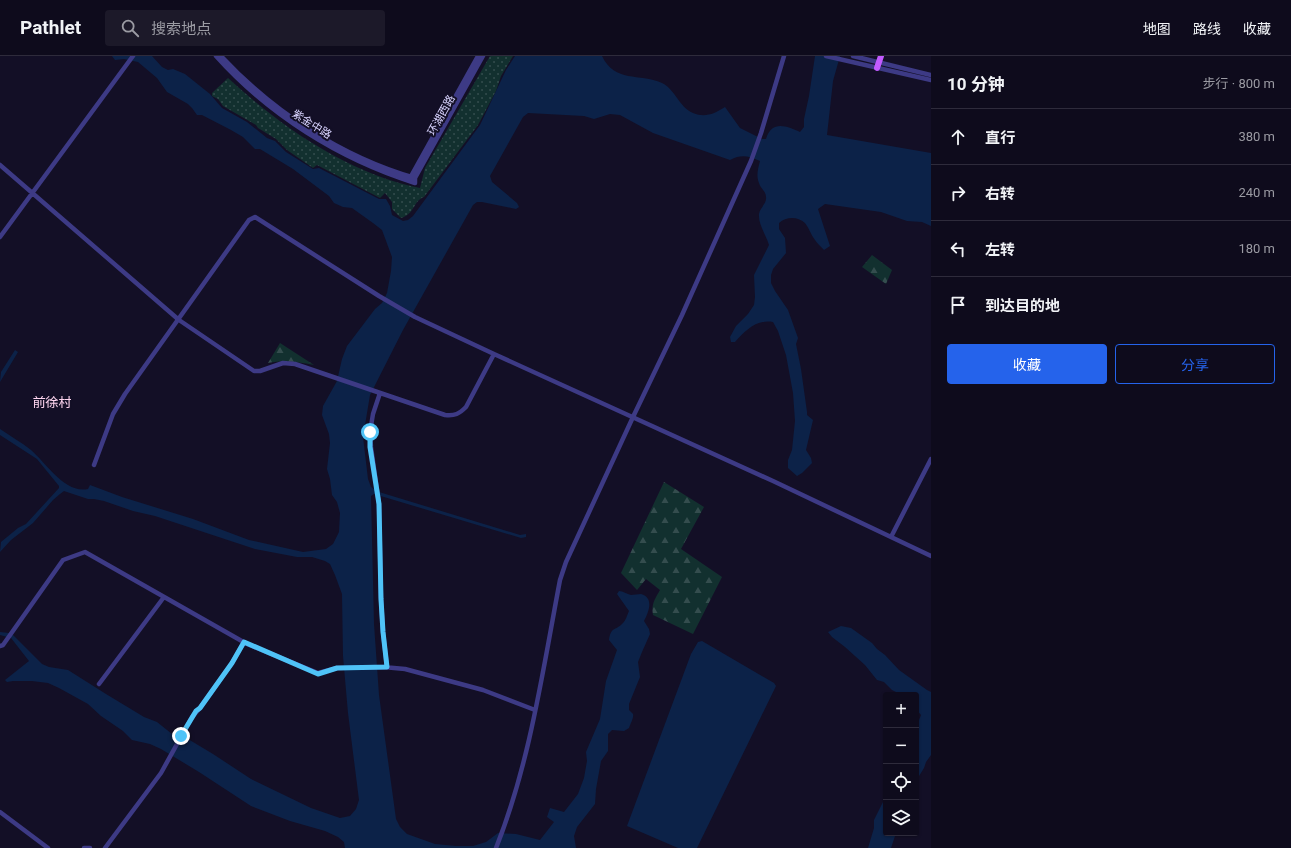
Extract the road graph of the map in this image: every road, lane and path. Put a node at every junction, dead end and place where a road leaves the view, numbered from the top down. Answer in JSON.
{"nodes":[{"id":1,"x":133,"y":56,"type":"edge"},
{"id":2,"x":216,"y":56,"type":"edge"},
{"id":3,"x":221,"y":56,"type":"edge"},
{"id":4,"x":478,"y":56,"type":"edge"},
{"id":5,"x":483,"y":56,"type":"edge"},
{"id":6,"x":784,"y":56,"type":"edge"},
{"id":7,"x":826,"y":56,"type":"edge"},
{"id":8,"x":853,"y":56,"type":"edge"},
{"id":9,"x":881,"y":56,"type":"edge"},
{"id":10,"x":878,"y":65,"type":"junction"},
{"id":11,"x":931,"y":75,"type":"edge"},
{"id":12,"x":931,"y":80,"type":"edge"},
{"id":13,"x":0,"y":165,"type":"edge"},
{"id":14,"x":412,"y":180,"type":"junction"},
{"id":15,"x":33,"y":194,"type":"junction"},
{"id":16,"x":0,"y":237,"type":"edge"},
{"id":17,"x":179,"y":320,"type":"junction"},
{"id":18,"x":494,"y":354,"type":"junction"},
{"id":19,"x":379,"y":393,"type":"junction"},
{"id":20,"x":633,"y":417,"type":"junction"},
{"id":21,"x":931,"y":458,"type":"edge"},
{"id":22,"x":94,"y":465,"type":"dead end"},
{"id":23,"x":891,"y":537,"type":"junction"},
{"id":24,"x":931,"y":556,"type":"edge"},
{"id":25,"x":164,"y":597,"type":"junction"},
{"id":26,"x":244,"y":642,"type":"junction"},
{"id":27,"x":0,"y":646,"type":"edge"},
{"id":28,"x":385,"y":667,"type":"junction"},
{"id":29,"x":99,"y":684,"type":"dead end"},
{"id":30,"x":535,"y":710,"type":"junction"},
{"id":31,"x":0,"y":812,"type":"edge"},
{"id":32,"x":48,"y":848,"type":"edge"},
{"id":33,"x":84,"y":848,"type":"edge"},
{"id":34,"x":90,"y":848,"type":"edge"},
{"id":35,"x":105,"y":848,"type":"edge"},
{"id":36,"x":496,"y":848,"type":"edge"}],
"edges":[{"from":1,"to":15,"type":"street"},
{"from":2,"to":14,"type":"street","name":"紫金中路"},
{"from":3,"to":14,"type":"street","name":"紫金中路"},
{"from":4,"to":14,"type":"street","name":"环湖西路"},
{"from":5,"to":14,"type":"street","name":"环湖西路"},
{"from":6,"to":20,"type":"street"},
{"from":7,"to":10,"type":"street"},
{"from":8,"to":10,"type":"street"},
{"from":9,"to":10,"type":"main road"},
{"from":10,"to":11,"type":"street"},
{"from":10,"to":12,"type":"street"},
{"from":13,"to":15,"type":"street"},
{"from":15,"to":16,"type":"street"},
{"from":15,"to":17,"type":"street"},
{"from":17,"to":18,"type":"street"},
{"from":17,"to":19,"type":"street"},
{"from":17,"to":22,"type":"street"},
{"from":18,"to":19,"type":"street"},
{"from":18,"to":20,"type":"street"},
{"from":19,"to":28,"type":"street"},
{"from":20,"to":23,"type":"street"},
{"from":20,"to":30,"type":"street"},
{"from":21,"to":23,"type":"street"},
{"from":23,"to":24,"type":"street"},
{"from":25,"to":26,"type":"street"},
{"from":25,"to":27,"type":"street"},
{"from":25,"to":29,"type":"street"},
{"from":26,"to":28,"type":"street"},
{"from":26,"to":35,"type":"street"},
{"from":28,"to":30,"type":"street"},
{"from":30,"to":36,"type":"street"},
{"from":31,"to":32,"type":"street"},
{"from":33,"to":34,"type":"street"}]}
